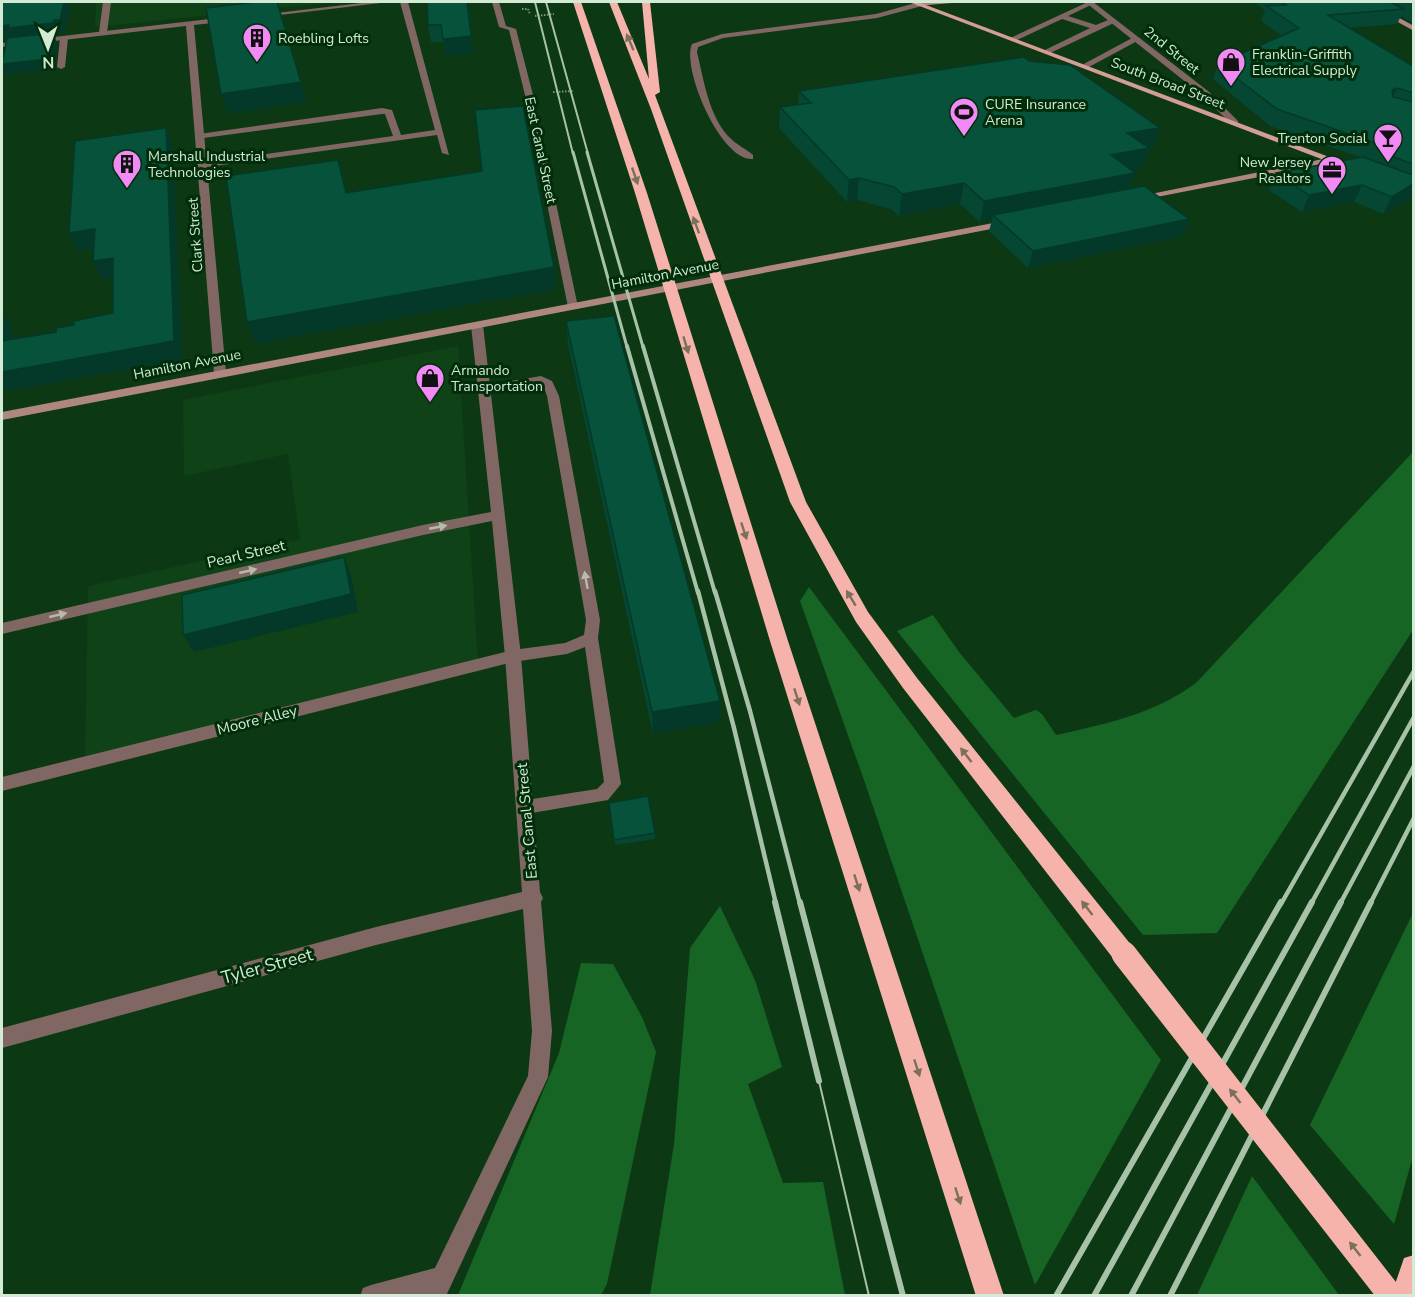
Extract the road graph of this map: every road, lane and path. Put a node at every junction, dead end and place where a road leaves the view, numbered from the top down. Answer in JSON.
{"nodes":[{"id":1,"x":107,"y":2,"type":"edge"},
{"id":2,"x":385,"y":2,"type":"edge"},
{"id":3,"x":404,"y":2,"type":"edge"},
{"id":4,"x":496,"y":2,"type":"edge"},
{"id":5,"x":577,"y":2,"type":"edge"},
{"id":6,"x":614,"y":2,"type":"edge"},
{"id":7,"x":646,"y":2,"type":"edge"},
{"id":8,"x":960,"y":2,"type":"edge"},
{"id":9,"x":1090,"y":2,"type":"edge"},
{"id":10,"x":1366,"y":2,"type":"edge"},
{"id":11,"x":916,"y":3,"type":"edge"},
{"id":12,"x":330,"y":4,"type":"edge"},
{"id":13,"x":522,"y":9,"type":"dead end"},
{"id":14,"x":530,"y":14,"type":"dead end"},
{"id":15,"x":554,"y":14,"type":"dead end"},
{"id":16,"x":535,"y":16,"type":"dead end"},
{"id":17,"x":1062,"y":16,"type":"junction"},
{"id":18,"x":248,"y":17,"type":"edge"},
{"id":19,"x":237,"y":18,"type":"edge"},
{"id":20,"x":1113,"y":20,"type":"junction"},
{"id":21,"x":190,"y":24,"type":"junction"},
{"id":22,"x":1098,"y":28,"type":"junction"},
{"id":23,"x":1413,"y":29,"type":"edge"},
{"id":24,"x":103,"y":33,"type":"junction"},
{"id":25,"x":64,"y":38,"type":"junction"},
{"id":26,"x":1012,"y":39,"type":"junction"},
{"id":27,"x":1137,"y":39,"type":"junction"},
{"id":28,"x":2,"y":45,"type":"edge"},
{"id":29,"x":1048,"y":52,"type":"junction"},
{"id":30,"x":1084,"y":66,"type":"junction"},
{"id":31,"x":61,"y":67,"type":"dead end"},
{"id":32,"x":573,"y":90,"type":"dead end"},
{"id":33,"x":553,"y":92,"type":"dead end"},
{"id":34,"x":657,"y":109,"type":"junction"},
{"id":35,"x":1235,"y":123,"type":"junction"},
{"id":36,"x":440,"y":132,"type":"junction"},
{"id":37,"x":199,"y":137,"type":"junction"},
{"id":38,"x":398,"y":138,"type":"junction"},
{"id":39,"x":446,"y":153,"type":"dead end"},
{"id":40,"x":750,"y":157,"type":"dead end"},
{"id":41,"x":1333,"y":160,"type":"junction"},
{"id":42,"x":203,"y":166,"type":"junction"},
{"id":43,"x":1363,"y":171,"type":"edge"},
{"id":44,"x":1121,"y":201,"type":"edge"},
{"id":45,"x":1022,"y":220,"type":"edge"},
{"id":46,"x":715,"y":280,"type":"junction"},
{"id":47,"x":669,"y":289,"type":"junction"},
{"id":48,"x":573,"y":307,"type":"junction"},
{"id":49,"x":477,"y":325,"type":"junction"},
{"id":50,"x":220,"y":373,"type":"junction"},
{"id":51,"x":486,"y":388,"type":"junction"},
{"id":52,"x":2,"y":416,"type":"edge"},
{"id":53,"x":499,"y":515,"type":"junction"},
{"id":54,"x":2,"y":628,"type":"edge"},
{"id":55,"x":591,"y":638,"type":"junction"},
{"id":56,"x":513,"y":656,"type":"junction"},
{"id":57,"x":2,"y":784,"type":"edge"},
{"id":58,"x":526,"y":807,"type":"junction"},
{"id":59,"x":534,"y":898,"type":"junction"},
{"id":60,"x":2,"y":1038,"type":"edge"},
{"id":61,"x":1413,"y":1268,"type":"edge"},
{"id":62,"x":438,"y":1287,"type":"edge"},
{"id":63,"x":371,"y":1296,"type":"edge"},
{"id":64,"x":990,"y":1296,"type":"edge"},
{"id":65,"x":1391,"y":1296,"type":"edge"},
{"id":66,"x":1405,"y":1296,"type":"edge"}],
"edges":[{"from":1,"to":24,"type":"street"},
{"from":2,"to":12,"type":"street"},
{"from":3,"to":36,"type":"street"},
{"from":4,"to":48,"type":"street","name":"East Canal Street"},
{"from":5,"to":47,"type":"highway","one_way":true},
{"from":34,"to":6,"type":"highway","one_way":true},
{"from":7,"to":34,"type":"highway"},
{"from":8,"to":11,"type":"main road"},
{"from":9,"to":17,"type":"street"},
{"from":9,"to":20,"type":"street","name":"2nd Street"},
{"from":10,"to":23,"type":"main road"},
{"from":11,"to":26,"type":"main road","name":"South Broad Street"},
{"from":11,"to":40,"type":"street"},
{"from":12,"to":18,"type":"street"},
{"from":13,"to":14,"type":"path"},
{"from":15,"to":16,"type":"path"},
{"from":17,"to":22,"type":"street"},
{"from":17,"to":26,"type":"street"},
{"from":19,"to":21,"type":"street"},
{"from":20,"to":22,"type":"street"},
{"from":20,"to":27,"type":"street","name":"2nd Street"},
{"from":21,"to":24,"type":"street"},
{"from":21,"to":37,"type":"street","name":"Clark Street"},
{"from":22,"to":29,"type":"street"},
{"from":24,"to":25,"type":"street"},
{"from":25,"to":28,"type":"street"},
{"from":25,"to":31,"type":"street"},
{"from":26,"to":29,"type":"main road","name":"South Broad Street"},
{"from":27,"to":30,"type":"street"},
{"from":27,"to":35,"type":"street","name":"2nd Street"},
{"from":29,"to":30,"type":"main road","name":"South Broad Street"},
{"from":30,"to":35,"type":"main road","name":"South Broad Street"},
{"from":32,"to":33,"type":"path"},
{"from":46,"to":34,"type":"highway","one_way":true},
{"from":35,"to":41,"type":"main road","name":"South Broad Street"},
{"from":36,"to":38,"type":"street"},
{"from":36,"to":39,"type":"street"},
{"from":37,"to":38,"type":"street"},
{"from":37,"to":42,"type":"street","name":"Clark Street"},
{"from":38,"to":42,"type":"street"},
{"from":41,"to":43,"type":"main road","name":"South Broad Street"},
{"from":41,"to":44,"type":"main road"},
{"from":42,"to":50,"type":"street","name":"Clark Street"},
{"from":45,"to":46,"type":"main road","name":"Hamilton Avenue"},
{"from":46,"to":47,"type":"main road","name":"Hamilton Avenue"},
{"from":65,"to":46,"type":"highway","one_way":true,"bridge":true},
{"from":47,"to":48,"type":"main road","name":"Hamilton Avenue"},
{"from":47,"to":64,"type":"highway","one_way":true},
{"from":48,"to":49,"type":"main road","name":"Hamilton Avenue"},
{"from":49,"to":50,"type":"main road","name":"Hamilton Avenue"},
{"from":49,"to":51,"type":"street","name":"East Canal Street"},
{"from":50,"to":52,"type":"main road","name":"Hamilton Avenue"},
{"from":51,"to":53,"type":"street","name":"East Canal Street"},
{"from":55,"to":51,"type":"street","one_way":true},
{"from":54,"to":53,"type":"street","name":"Pearl Street","one_way":true},
{"from":53,"to":56,"type":"street","name":"East Canal Street"},
{"from":55,"to":56,"type":"street","name":"Moore Alley"},
{"from":55,"to":58,"type":"street"},
{"from":56,"to":57,"type":"street","name":"Moore Alley"},
{"from":56,"to":58,"type":"street","name":"East Canal Street"},
{"from":58,"to":59,"type":"street","name":"East Canal Street"},
{"from":59,"to":60,"type":"street","name":"Tyler Street"},
{"from":59,"to":62,"type":"street","name":"East Canal Street"},
{"from":61,"to":66,"type":"highway"},
{"from":62,"to":63,"type":"street"}]}
